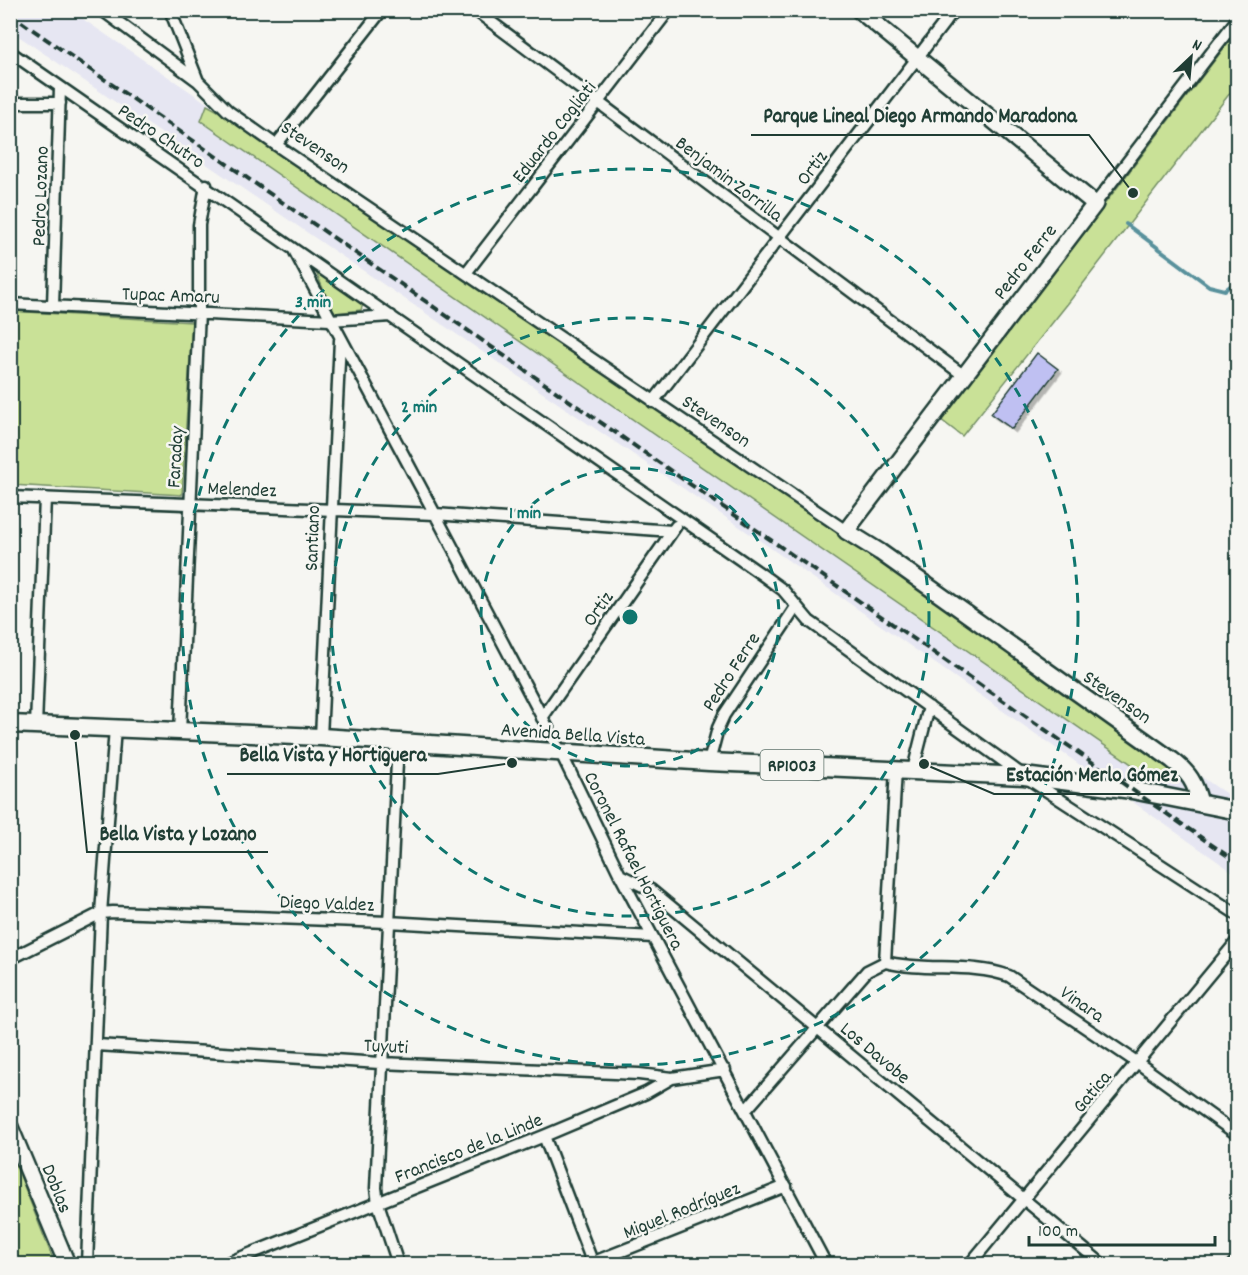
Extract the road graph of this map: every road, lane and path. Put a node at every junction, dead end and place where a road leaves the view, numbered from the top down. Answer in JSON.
{"nodes":[{"id":1,"x":102,"y":10,"type":"edge"},
{"id":2,"x":170,"y":10,"type":"edge"},
{"id":3,"x":382,"y":10,"type":"edge"},
{"id":4,"x":475,"y":10,"type":"edge"},
{"id":5,"x":669,"y":10,"type":"edge"},
{"id":6,"x":859,"y":10,"type":"edge"},
{"id":7,"x":954,"y":10,"type":"edge"},
{"id":8,"x":1238,"y":18,"type":"edge"},
{"id":9,"x":10,"y":52,"type":"edge"},
{"id":10,"x":916,"y":58,"type":"junction"},
{"id":11,"x":198,"y":81,"type":"junction"},
{"id":12,"x":60,"y":88,"type":"junction"},
{"id":13,"x":598,"y":102,"type":"junction"},
{"id":14,"x":10,"y":103,"type":"edge"},
{"id":15,"x":60,"y":103,"type":"junction"},
{"id":16,"x":276,"y":145,"type":"junction"},
{"id":17,"x":206,"y":185,"type":"junction"},
{"id":18,"x":1095,"y":204,"type":"junction"},
{"id":19,"x":780,"y":237,"type":"junction"},
{"id":20,"x":294,"y":249,"type":"junction"},
{"id":21,"x":466,"y":273,"type":"junction"},
{"id":22,"x":10,"y":304,"type":"edge"},
{"id":23,"x":53,"y":306,"type":"junction"},
{"id":24,"x":199,"y":312,"type":"junction"},
{"id":25,"x":391,"y":316,"type":"junction"},
{"id":26,"x":330,"y":320,"type":"junction"},
{"id":27,"x":340,"y":340,"type":"junction"},
{"id":28,"x":963,"y":375,"type":"junction"},
{"id":29,"x":653,"y":402,"type":"junction"},
{"id":30,"x":10,"y":497,"type":"edge"},
{"id":31,"x":45,"y":498,"type":"junction"},
{"id":32,"x":190,"y":504,"type":"junction"},
{"id":33,"x":330,"y":509,"type":"junction"},
{"id":34,"x":435,"y":514,"type":"junction"},
{"id":35,"x":681,"y":519,"type":"junction"},
{"id":36,"x":672,"y":531,"type":"junction"},
{"id":37,"x":846,"y":531,"type":"junction"},
{"id":38,"x":796,"y":607,"type":"junction"},
{"id":39,"x":929,"y":707,"type":"junction"},
{"id":40,"x":542,"y":718,"type":"junction"},
{"id":41,"x":10,"y":724,"type":"edge"},
{"id":42,"x":36,"y":726,"type":"junction"},
{"id":43,"x":115,"y":728,"type":"junction"},
{"id":44,"x":180,"y":732,"type":"junction"},
{"id":45,"x":321,"y":737,"type":"junction"},
{"id":46,"x":398,"y":742,"type":"junction"},
{"id":47,"x":561,"y":753,"type":"junction"},
{"id":48,"x":709,"y":762,"type":"junction"},
{"id":49,"x":896,"y":769,"type":"junction"},
{"id":50,"x":913,"y":770,"type":"junction"},
{"id":51,"x":1024,"y":776,"type":"junction"},
{"id":52,"x":1200,"y":803,"type":"junction"},
{"id":53,"x":1238,"y":811,"type":"edge"},
{"id":54,"x":620,"y":875,"type":"junction"},
{"id":55,"x":101,"y":913,"type":"junction"},
{"id":56,"x":1238,"y":915,"type":"edge"},
{"id":57,"x":388,"y":922,"type":"junction"},
{"id":58,"x":653,"y":937,"type":"junction"},
{"id":59,"x":1238,"y":940,"type":"edge"},
{"id":60,"x":10,"y":959,"type":"edge"},
{"id":61,"x":885,"y":962,"type":"junction"},
{"id":62,"x":818,"y":1027,"type":"junction"},
{"id":63,"x":98,"y":1046,"type":"junction"},
{"id":64,"x":380,"y":1063,"type":"junction"},
{"id":65,"x":1138,"y":1063,"type":"junction"},
{"id":66,"x":725,"y":1070,"type":"junction"},
{"id":67,"x":672,"y":1078,"type":"junction"},
{"id":68,"x":746,"y":1110,"type":"junction"},
{"id":69,"x":11,"y":1129,"type":"edge"},
{"id":70,"x":1238,"y":1135,"type":"edge"},
{"id":71,"x":544,"y":1136,"type":"junction"},
{"id":72,"x":786,"y":1186,"type":"junction"},
{"id":73,"x":1024,"y":1199,"type":"junction"},
{"id":74,"x":378,"y":1203,"type":"junction"},
{"id":75,"x":1238,"y":1259,"type":"edge"},
{"id":76,"x":67,"y":1264,"type":"edge"},
{"id":77,"x":87,"y":1264,"type":"edge"},
{"id":78,"x":225,"y":1264,"type":"edge"},
{"id":79,"x":398,"y":1264,"type":"edge"},
{"id":80,"x":592,"y":1264,"type":"edge"},
{"id":81,"x":826,"y":1264,"type":"edge"},
{"id":82,"x":970,"y":1264,"type":"edge"},
{"id":83,"x":1102,"y":1264,"type":"edge"},
{"id":84,"x":1233,"y":1264,"type":"edge"}],
"edges":[{"from":1,"to":11,"type":"street"},
{"from":2,"to":11,"type":"street"},
{"from":3,"to":16,"type":"street"},
{"from":4,"to":13,"type":"street","name":"Benjamin Zorrilla"},
{"from":5,"to":13,"type":"street","name":"Eduardo Cogliati"},
{"from":6,"to":10,"type":"street"},
{"from":7,"to":10,"type":"street","name":"Ortiz"},
{"from":8,"to":18,"type":"street","name":"Pedro Ferre"},
{"from":9,"to":12,"type":"street","name":"Pedro Chutro"},
{"from":10,"to":18,"type":"street"},
{"from":10,"to":19,"type":"street","name":"Ortiz"},
{"from":11,"to":16,"type":"street","name":"Stevenson"},
{"from":12,"to":15,"type":"street","name":"Pedro Lozano"},
{"from":12,"to":17,"type":"street","name":"Pedro Chutro"},
{"from":13,"to":19,"type":"street","name":"Benjamin Zorrilla"},
{"from":13,"to":21,"type":"street","name":"Eduardo Cogliati"},
{"from":14,"to":15,"type":"street"},
{"from":15,"to":23,"type":"street","name":"Pedro Lozano"},
{"from":16,"to":21,"type":"street","name":"Stevenson"},
{"from":17,"to":20,"type":"street","name":"Pedro Chutro"},
{"from":17,"to":24,"type":"street","name":"Faraday"},
{"from":18,"to":28,"type":"street","name":"Pedro Ferre"},
{"from":19,"to":28,"type":"street","name":"Benjamin Zorrilla"},
{"from":19,"to":29,"type":"street","name":"Ortiz"},
{"from":20,"to":25,"type":"street"},
{"from":20,"to":26,"type":"street","name":"Coronel Rafael Hortiguera"},
{"from":21,"to":29,"type":"street","name":"Stevenson"},
{"from":22,"to":23,"type":"street","name":"Tupac Amaru"},
{"from":23,"to":24,"type":"street","name":"Tupac Amaru"},
{"from":24,"to":26,"type":"street","name":"Tupac Amaru"},
{"from":24,"to":32,"type":"street","name":"Faraday"},
{"from":25,"to":26,"type":"street","name":"Tupac Amaru"},
{"from":25,"to":35,"type":"street"},
{"from":26,"to":27,"type":"street","name":"Coronel Rafael Hortiguera"},
{"from":27,"to":33,"type":"street","name":"Santiano"},
{"from":27,"to":34,"type":"street","name":"Coronel Rafael Hortiguera"},
{"from":28,"to":37,"type":"street","name":"Pedro Ferre"},
{"from":29,"to":37,"type":"street","name":"Stevenson"},
{"from":30,"to":31,"type":"street","name":"Melendez"},
{"from":31,"to":32,"type":"street","name":"Melendez"},
{"from":31,"to":42,"type":"street"},
{"from":32,"to":33,"type":"street","name":"Melendez"},
{"from":32,"to":44,"type":"street","name":"Faraday"},
{"from":33,"to":34,"type":"street","name":"Melendez"},
{"from":33,"to":45,"type":"street","name":"Santiano"},
{"from":34,"to":36,"type":"street","name":"Melendez"},
{"from":34,"to":40,"type":"street","name":"Coronel Rafael Hortiguera"},
{"from":35,"to":36,"type":"street","name":"Ortiz"},
{"from":35,"to":38,"type":"street"},
{"from":36,"to":40,"type":"street","name":"Ortiz"},
{"from":37,"to":52,"type":"street","name":"Stevenson"},
{"from":38,"to":39,"type":"street"},
{"from":38,"to":48,"type":"street","name":"Pedro Ferre"},
{"from":39,"to":50,"type":"street"},
{"from":39,"to":51,"type":"street"},
{"from":40,"to":47,"type":"street","name":"Coronel Rafael Hortiguera"},
{"from":41,"to":42,"type":"main road","name":"Avenida Bella Vista","number":"RP1003"},
{"from":42,"to":43,"type":"main road","name":"Avenida Bella Vista","number":"RP1003"},
{"from":43,"to":44,"type":"main road","name":"Avenida Bella Vista","number":"RP1003"},
{"from":43,"to":55,"type":"street"},
{"from":44,"to":45,"type":"main road","name":"Avenida Bella Vista","number":"RP1003"},
{"from":45,"to":46,"type":"main road","name":"Avenida Bella Vista","number":"RP1003"},
{"from":46,"to":47,"type":"main road","name":"Avenida Bella Vista","number":"RP1003"},
{"from":46,"to":57,"type":"street"},
{"from":47,"to":48,"type":"main road","name":"Avenida Bella Vista","number":"RP1003"},
{"from":47,"to":54,"type":"street","name":"Coronel Rafael Hortiguera"},
{"from":48,"to":49,"type":"main road","name":"Avenida Bella Vista","number":"RP1003"},
{"from":49,"to":50,"type":"main road","name":"Avenida Bella Vista","number":"RP1003"},
{"from":49,"to":61,"type":"street"},
{"from":50,"to":51,"type":"main road","name":"Avenida Bella Vista","number":"RP1003"},
{"from":51,"to":52,"type":"main road","name":"Avenida Bella Vista","number":"RP1003"},
{"from":51,"to":56,"type":"street"},
{"from":52,"to":53,"type":"main road","number":"RP1003"},
{"from":54,"to":58,"type":"street","name":"Coronel Rafael Hortiguera"},
{"from":54,"to":62,"type":"street","name":"Los Davobe"},
{"from":55,"to":57,"type":"street","name":"Diego Valdez"},
{"from":55,"to":60,"type":"street","name":"Diego Valdez"},
{"from":55,"to":63,"type":"street"},
{"from":57,"to":58,"type":"street","name":"Diego Valdez"},
{"from":57,"to":64,"type":"street"},
{"from":58,"to":66,"type":"street","name":"Coronel Rafael Hortiguera"},
{"from":59,"to":65,"type":"street","name":"Gatica"},
{"from":61,"to":62,"type":"street"},
{"from":61,"to":65,"type":"street","name":"Vinara"},
{"from":62,"to":68,"type":"street"},
{"from":62,"to":73,"type":"street","name":"Los Davobe"},
{"from":63,"to":64,"type":"street","name":"Tuyuti"},
{"from":63,"to":77,"type":"street"},
{"from":64,"to":67,"type":"street","name":"Tuyuti"},
{"from":64,"to":74,"type":"street"},
{"from":65,"to":70,"type":"street","name":"Vinara"},
{"from":65,"to":73,"type":"street","name":"Gatica"},
{"from":66,"to":67,"type":"street","name":"Francisco de la Linde"},
{"from":66,"to":68,"type":"street","name":"Coronel Rafael Hortiguera"},
{"from":67,"to":71,"type":"street","name":"Francisco de la Linde"},
{"from":68,"to":72,"type":"street","name":"Coronel Rafael Hortiguera"},
{"from":69,"to":76,"type":"street","name":"Doblas"},
{"from":71,"to":74,"type":"street","name":"Francisco de la Linde"},
{"from":71,"to":80,"type":"street"},
{"from":72,"to":80,"type":"street","name":"Miguel Rodríguez"},
{"from":72,"to":81,"type":"street","name":"Coronel Rafael Hortiguera"},
{"from":73,"to":82,"type":"street","name":"Gatica"},
{"from":73,"to":83,"type":"street","name":"Los Davobe"},
{"from":74,"to":78,"type":"street","name":"Francisco de la Linde"},
{"from":74,"to":79,"type":"street"},
{"from":75,"to":84,"type":"street"}]}
